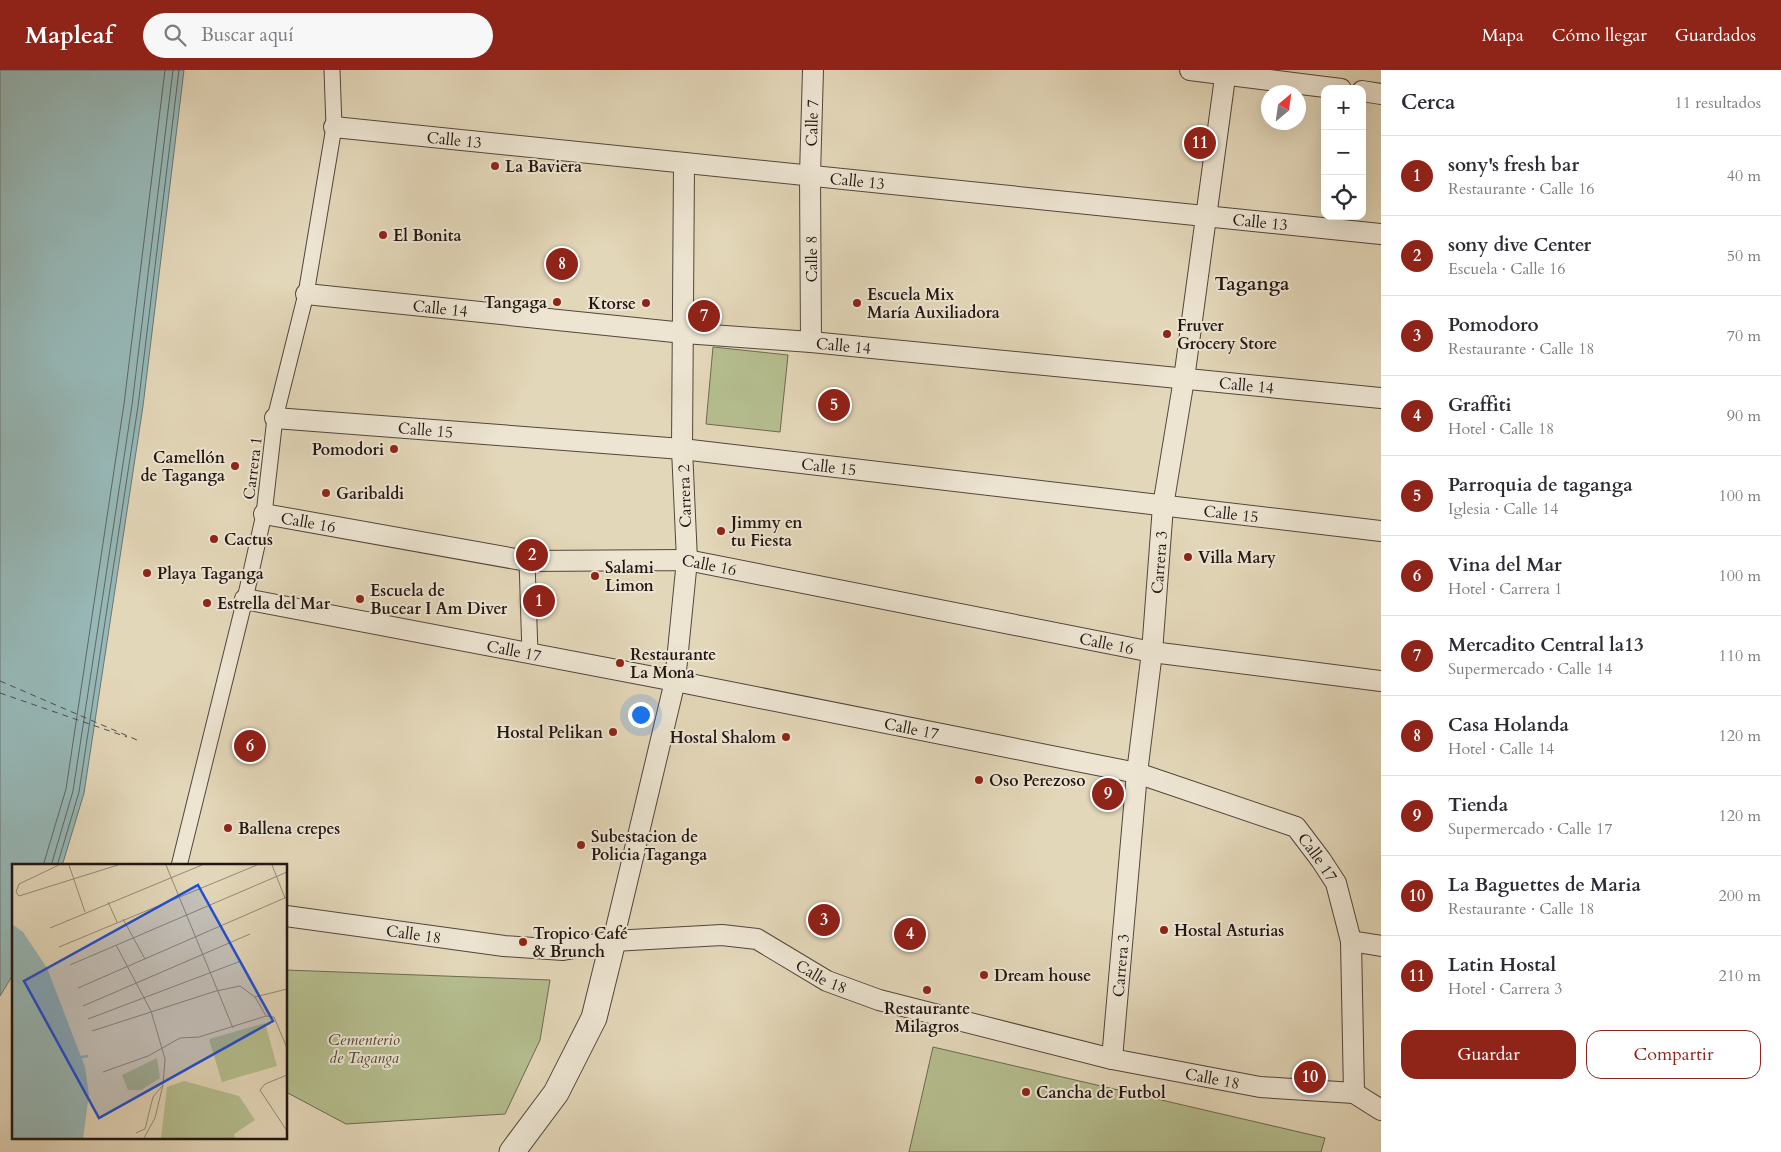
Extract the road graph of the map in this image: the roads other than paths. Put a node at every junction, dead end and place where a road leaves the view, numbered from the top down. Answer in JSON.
{"nodes":[{"id":1,"x":332,"y":70,"type":"edge"},
{"id":2,"x":813,"y":70,"type":"edge"},
{"id":3,"x":1190,"y":70,"type":"edge"},
{"id":4,"x":1225,"y":72,"type":"edge"},
{"id":5,"x":1321,"y":86,"type":"edge"},
{"id":6,"x":1366,"y":92,"type":"edge"},
{"id":7,"x":1381,"y":94,"type":"edge"},
{"id":8,"x":334,"y":127,"type":"junction"},
{"id":9,"x":684,"y":162,"type":"junction"},
{"id":10,"x":810,"y":175,"type":"junction"},
{"id":11,"x":1206,"y":216,"type":"junction"},
{"id":12,"x":1381,"y":234,"type":"edge"},
{"id":13,"x":306,"y":294,"type":"junction"},
{"id":14,"x":684,"y":334,"type":"junction"},
{"id":15,"x":812,"y":342,"type":"junction"},
{"id":16,"x":1184,"y":379,"type":"junction"},
{"id":17,"x":1381,"y":398,"type":"edge"},
{"id":18,"x":275,"y":418,"type":"junction"},
{"id":19,"x":682,"y":449,"type":"junction"},
{"id":20,"x":1163,"y":506,"type":"junction"},
{"id":21,"x":264,"y":514,"type":"junction"},
{"id":22,"x":1381,"y":531,"type":"edge"},
{"id":23,"x":687,"y":560,"type":"junction"},
{"id":24,"x":528,"y":562,"type":"junction"},
{"id":25,"x":246,"y":599,"type":"junction"},
{"id":26,"x":1152,"y":652,"type":"junction"},
{"id":27,"x":530,"y":654,"type":"junction"},
{"id":28,"x":1381,"y":680,"type":"edge"},
{"id":29,"x":675,"y":681,"type":"junction"},
{"id":30,"x":1137,"y":773,"type":"junction"},
{"id":31,"x":180,"y":864,"type":"edge"},
{"id":32,"x":288,"y":916,"type":"edge"},
{"id":33,"x":1351,"y":941,"type":"junction"},
{"id":34,"x":613,"y":942,"type":"junction"},
{"id":35,"x":1381,"y":946,"type":"edge"},
{"id":36,"x":1112,"y":1059,"type":"junction"},
{"id":37,"x":1354,"y":1093,"type":"junction"},
{"id":38,"x":1381,"y":1110,"type":"edge"},
{"id":39,"x":512,"y":1152,"type":"edge"}],
"edges":[{"from":1,"to":8,"type":"street","name":"Carrera 1"},
{"from":2,"to":10,"type":"street","name":"Calle 7"},
{"from":3,"to":4,"type":"street"},
{"from":4,"to":5,"type":"street"},
{"from":4,"to":11,"type":"street","name":"Carrera 3"},
{"from":6,"to":7,"type":"street"},
{"from":8,"to":9,"type":"street","name":"Calle 13"},
{"from":8,"to":13,"type":"street","name":"Carrera 1"},
{"from":9,"to":10,"type":"street","name":"Calle 13"},
{"from":9,"to":14,"type":"street","name":"Carrera 2"},
{"from":10,"to":11,"type":"street","name":"Calle 13"},
{"from":10,"to":15,"type":"street","name":"Calle 8"},
{"from":11,"to":12,"type":"street","name":"Calle 13"},
{"from":11,"to":16,"type":"street","name":"Carrera 3"},
{"from":13,"to":14,"type":"street","name":"Calle 14"},
{"from":13,"to":18,"type":"street","name":"Carrera 1"},
{"from":14,"to":15,"type":"street","name":"Calle 14"},
{"from":14,"to":19,"type":"street","name":"Carrera 2"},
{"from":15,"to":16,"type":"street","name":"Calle 14"},
{"from":16,"to":17,"type":"street","name":"Calle 14"},
{"from":16,"to":20,"type":"street","name":"Carrera 3"},
{"from":18,"to":19,"type":"street","name":"Calle 15"},
{"from":18,"to":21,"type":"street","name":"Carrera 1"},
{"from":19,"to":20,"type":"street","name":"Calle 15"},
{"from":19,"to":23,"type":"street","name":"Carrera 2"},
{"from":20,"to":22,"type":"street","name":"Calle 15"},
{"from":20,"to":26,"type":"street","name":"Carrera 3"},
{"from":21,"to":24,"type":"street","name":"Calle 16"},
{"from":21,"to":25,"type":"street","name":"Carrera 1"},
{"from":23,"to":24,"type":"street","name":"Calle 16"},
{"from":23,"to":26,"type":"street","name":"Calle 16"},
{"from":23,"to":29,"type":"street","name":"Carrera 2"},
{"from":24,"to":27,"type":"street"},
{"from":25,"to":27,"type":"street","name":"Calle 17"},
{"from":25,"to":31,"type":"street","name":"Carrera 1"},
{"from":26,"to":28,"type":"street","name":"Calle 16"},
{"from":26,"to":30,"type":"street","name":"Carrera 3"},
{"from":27,"to":29,"type":"street","name":"Calle 17"},
{"from":29,"to":30,"type":"street","name":"Calle 17"},
{"from":29,"to":34,"type":"street","name":"Carrera 2"},
{"from":30,"to":33,"type":"street","name":"Calle 17"},
{"from":30,"to":36,"type":"street","name":"Carrera 3"},
{"from":32,"to":34,"type":"street","name":"Calle 18"},
{"from":33,"to":35,"type":"street"},
{"from":33,"to":37,"type":"street","name":"Calle 17"},
{"from":34,"to":36,"type":"street","name":"Calle 18"},
{"from":34,"to":39,"type":"street"},
{"from":36,"to":37,"type":"street","name":"Calle 18"},
{"from":37,"to":38,"type":"street"}]}
